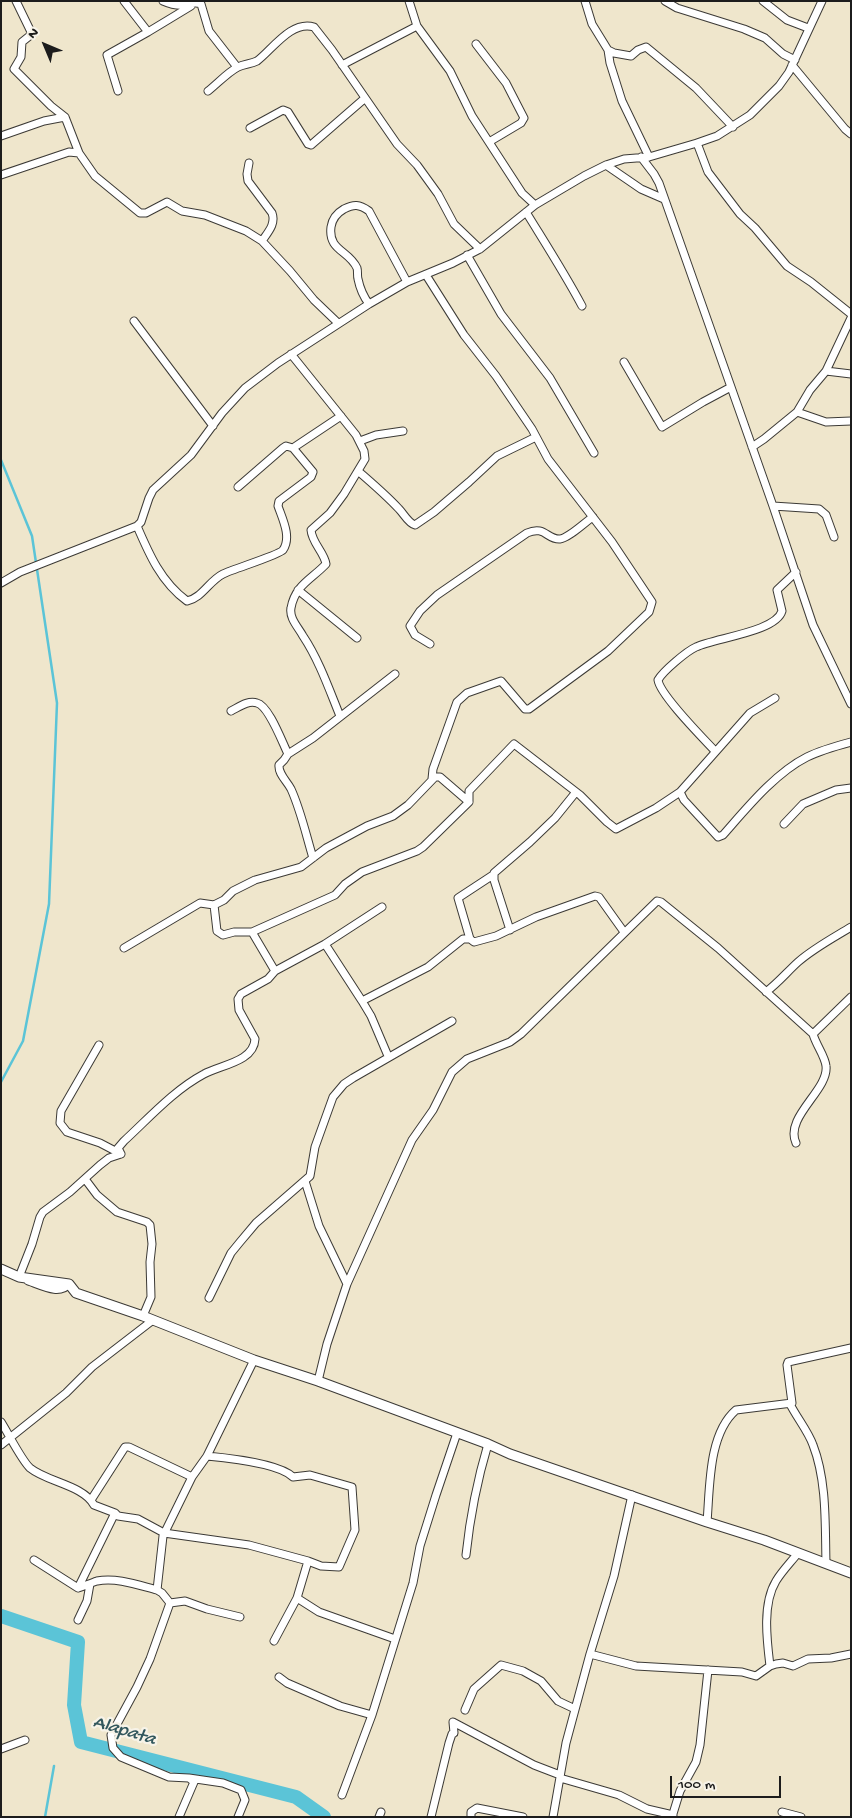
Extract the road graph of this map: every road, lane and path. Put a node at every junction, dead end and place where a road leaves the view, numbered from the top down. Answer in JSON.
{"nodes":[{"id":1,"x":16,"y":1,"type":"edge"},
{"id":2,"x":124,"y":1,"type":"edge"},
{"id":3,"x":164,"y":1,"type":"edge"},
{"id":4,"x":409,"y":1,"type":"edge"},
{"id":5,"x":586,"y":1,"type":"edge"},
{"id":6,"x":665,"y":1,"type":"edge"},
{"id":7,"x":763,"y":1,"type":"edge"},
{"id":8,"x":822,"y":1,"type":"edge"},
{"id":9,"x":198,"y":2,"type":"edge"},
{"id":10,"x":417,"y":26,"type":"junction"},
{"id":11,"x":808,"y":28,"type":"junction"},
{"id":12,"x":148,"y":32,"type":"junction"},
{"id":13,"x":476,"y":44,"type":"dead end"},
{"id":14,"x":608,"y":50,"type":"junction"},
{"id":15,"x":793,"y":62,"type":"junction"},
{"id":16,"x":342,"y":65,"type":"junction"},
{"id":17,"x":237,"y":67,"type":"junction"},
{"id":18,"x":118,"y":91,"type":"dead end"},
{"id":19,"x":208,"y":91,"type":"dead end"},
{"id":20,"x":364,"y":99,"type":"junction"},
{"id":21,"x":65,"y":117,"type":"junction"},
{"id":22,"x":733,"y":127,"type":"junction"},
{"id":23,"x":250,"y":128,"type":"dead end"},
{"id":24,"x":851,"y":134,"type":"edge"},
{"id":25,"x":1,"y":136,"type":"edge"},
{"id":26,"x":489,"y":142,"type":"junction"},
{"id":27,"x":697,"y":144,"type":"junction"},
{"id":28,"x":79,"y":153,"type":"junction"},
{"id":29,"x":641,"y":157,"type":"junction"},
{"id":30,"x":649,"y":157,"type":"junction"},
{"id":31,"x":249,"y":163,"type":"dead end"},
{"id":32,"x":606,"y":165,"type":"junction"},
{"id":33,"x":1,"y":175,"type":"edge"},
{"id":34,"x":664,"y":199,"type":"junction"},
{"id":35,"x":535,"y":205,"type":"junction"},
{"id":36,"x":526,"y":212,"type":"junction"},
{"id":37,"x":262,"y":241,"type":"junction"},
{"id":38,"x":480,"y":249,"type":"junction"},
{"id":39,"x":467,"y":255,"type":"junction"},
{"id":40,"x":426,"y":275,"type":"junction"},
{"id":41,"x":407,"y":282,"type":"junction"},
{"id":42,"x":369,"y":304,"type":"junction"},
{"id":43,"x":582,"y":306,"type":"dead end"},
{"id":44,"x":851,"y":314,"type":"edge"},
{"id":45,"x":851,"y":318,"type":"edge"},
{"id":46,"x":134,"y":321,"type":"dead end"},
{"id":47,"x":338,"y":323,"type":"junction"},
{"id":48,"x":291,"y":354,"type":"junction"},
{"id":49,"x":624,"y":362,"type":"dead end"},
{"id":50,"x":826,"y":371,"type":"junction"},
{"id":51,"x":851,"y":374,"type":"edge"},
{"id":52,"x":731,"y":387,"type":"junction"},
{"id":53,"x":797,"y":412,"type":"junction"},
{"id":54,"x":341,"y":416,"type":"junction"},
{"id":55,"x":851,"y":421,"type":"edge"},
{"id":56,"x":213,"y":426,"type":"junction"},
{"id":57,"x":403,"y":431,"type":"dead end"},
{"id":58,"x":536,"y":437,"type":"junction"},
{"id":59,"x":360,"y":441,"type":"junction"},
{"id":60,"x":752,"y":447,"type":"junction"},
{"id":61,"x":293,"y":448,"type":"junction"},
{"id":62,"x":594,"y":453,"type":"dead end"},
{"id":63,"x":358,"y":471,"type":"junction"},
{"id":64,"x":238,"y":487,"type":"dead end"},
{"id":65,"x":773,"y":506,"type":"junction"},
{"id":66,"x":593,"y":517,"type":"junction"},
{"id":67,"x":137,"y":526,"type":"junction"},
{"id":68,"x":834,"y":537,"type":"dead end"},
{"id":69,"x":796,"y":572,"type":"junction"},
{"id":70,"x":1,"y":583,"type":"edge"},
{"id":71,"x":298,"y":590,"type":"junction"},
{"id":72,"x":358,"y":638,"type":"dead end"},
{"id":73,"x":430,"y":644,"type":"dead end"},
{"id":74,"x":395,"y":674,"type":"dead end"},
{"id":75,"x":775,"y":698,"type":"dead end"},
{"id":76,"x":851,"y":704,"type":"edge"},
{"id":77,"x":231,"y":711,"type":"dead end"},
{"id":78,"x":340,"y":716,"type":"junction"},
{"id":79,"x":851,"y":742,"type":"edge"},
{"id":80,"x":715,"y":752,"type":"junction"},
{"id":81,"x":288,"y":754,"type":"junction"},
{"id":82,"x":432,"y":779,"type":"junction"},
{"id":83,"x":851,"y":788,"type":"edge"},
{"id":84,"x":576,"y":792,"type":"junction"},
{"id":85,"x":680,"y":792,"type":"junction"},
{"id":86,"x":469,"y":802,"type":"junction"},
{"id":87,"x":784,"y":824,"type":"dead end"},
{"id":88,"x":313,"y":858,"type":"junction"},
{"id":89,"x":493,"y":875,"type":"junction"},
{"id":90,"x":214,"y":905,"type":"junction"},
{"id":91,"x":382,"y":907,"type":"dead end"},
{"id":92,"x":851,"y":928,"type":"edge"},
{"id":93,"x":510,"y":930,"type":"junction"},
{"id":94,"x":252,"y":932,"type":"junction"},
{"id":95,"x":624,"y":932,"type":"junction"},
{"id":96,"x":470,"y":939,"type":"junction"},
{"id":97,"x":325,"y":944,"type":"junction"},
{"id":98,"x":124,"y":948,"type":"dead end"},
{"id":99,"x":275,"y":971,"type":"junction"},
{"id":100,"x":766,"y":992,"type":"junction"},
{"id":101,"x":851,"y":996,"type":"edge"},
{"id":102,"x":362,"y":1000,"type":"junction"},
{"id":103,"x":452,"y":1021,"type":"dead end"},
{"id":104,"x":813,"y":1034,"type":"junction"},
{"id":105,"x":98,"y":1045,"type":"dead end"},
{"id":106,"x":388,"y":1056,"type":"junction"},
{"id":107,"x":796,"y":1143,"type":"dead end"},
{"id":108,"x":121,"y":1154,"type":"junction"},
{"id":109,"x":85,"y":1179,"type":"junction"},
{"id":110,"x":305,"y":1181,"type":"junction"},
{"id":111,"x":1,"y":1269,"type":"edge"},
{"id":112,"x":1,"y":1274,"type":"edge"},
{"id":113,"x":19,"y":1277,"type":"junction"},
{"id":114,"x":69,"y":1284,"type":"junction"},
{"id":115,"x":347,"y":1284,"type":"junction"},
{"id":116,"x":209,"y":1298,"type":"dead end"},
{"id":117,"x":144,"y":1316,"type":"junction"},
{"id":118,"x":154,"y":1320,"type":"junction"},
{"id":119,"x":851,"y":1348,"type":"edge"},
{"id":120,"x":254,"y":1360,"type":"junction"},
{"id":121,"x":318,"y":1381,"type":"junction"},
{"id":122,"x":792,"y":1403,"type":"junction"},
{"id":123,"x":1,"y":1422,"type":"edge"},
{"id":124,"x":457,"y":1433,"type":"junction"},
{"id":125,"x":11,"y":1437,"type":"junction"},
{"id":126,"x":488,"y":1444,"type":"junction"},
{"id":127,"x":1,"y":1445,"type":"edge"},
{"id":128,"x":207,"y":1456,"type":"junction"},
{"id":129,"x":192,"y":1478,"type":"junction"},
{"id":130,"x":632,"y":1495,"type":"junction"},
{"id":131,"x":91,"y":1500,"type":"junction"},
{"id":132,"x":115,"y":1513,"type":"junction"},
{"id":133,"x":707,"y":1522,"type":"junction"},
{"id":134,"x":164,"y":1532,"type":"junction"},
{"id":135,"x":798,"y":1553,"type":"junction"},
{"id":136,"x":466,"y":1556,"type":"dead end"},
{"id":137,"x":34,"y":1560,"type":"dead end"},
{"id":138,"x":308,"y":1561,"type":"junction"},
{"id":139,"x":826,"y":1564,"type":"junction"},
{"id":140,"x":851,"y":1573,"type":"edge"},
{"id":141,"x":90,"y":1584,"type":"junction"},
{"id":142,"x":78,"y":1588,"type":"junction"},
{"id":143,"x":156,"y":1590,"type":"junction"},
{"id":144,"x":298,"y":1598,"type":"junction"},
{"id":145,"x":170,"y":1603,"type":"junction"},
{"id":146,"x":240,"y":1617,"type":"dead end"},
{"id":147,"x":78,"y":1620,"type":"dead end"},
{"id":148,"x":395,"y":1639,"type":"junction"},
{"id":149,"x":274,"y":1641,"type":"dead end"},
{"id":150,"x":590,"y":1654,"type":"junction"},
{"id":151,"x":851,"y":1654,"type":"edge"},
{"id":152,"x":770,"y":1666,"type":"junction"},
{"id":153,"x":708,"y":1670,"type":"junction"},
{"id":154,"x":279,"y":1677,"type":"dead end"},
{"id":155,"x":575,"y":1709,"type":"junction"},
{"id":156,"x":465,"y":1710,"type":"dead end"},
{"id":157,"x":372,"y":1715,"type":"junction"},
{"id":158,"x":25,"y":1740,"type":"dead end"},
{"id":159,"x":1,"y":1749,"type":"edge"},
{"id":160,"x":560,"y":1776,"type":"junction"},
{"id":161,"x":189,"y":1778,"type":"junction"},
{"id":162,"x":342,"y":1795,"type":"dead end"},
{"id":163,"x":782,"y":1812,"type":"dead end"},
{"id":164,"x":673,"y":1816,"type":"edge"},
{"id":165,"x":179,"y":1817,"type":"edge"},
{"id":166,"x":238,"y":1817,"type":"edge"},
{"id":167,"x":431,"y":1817,"type":"edge"},
{"id":168,"x":471,"y":1817,"type":"edge"},
{"id":169,"x":523,"y":1817,"type":"edge"},
{"id":170,"x":553,"y":1817,"type":"edge"},
{"id":171,"x":801,"y":1817,"type":"edge"}],
"edges":[{"from":1,"to":21,"type":"street"},
{"from":2,"to":12,"type":"street"},
{"from":3,"to":9,"type":"street"},
{"from":4,"to":10,"type":"street"},
{"from":5,"to":14,"type":"street"},
{"from":6,"to":15,"type":"street"},
{"from":7,"to":11,"type":"street"},
{"from":8,"to":11,"type":"street"},
{"from":9,"to":12,"type":"street"},
{"from":9,"to":17,"type":"street"},
{"from":10,"to":16,"type":"street"},
{"from":10,"to":26,"type":"street"},
{"from":11,"to":15,"type":"street"},
{"from":12,"to":18,"type":"street"},
{"from":13,"to":26,"type":"street"},
{"from":14,"to":22,"type":"street"},
{"from":14,"to":30,"type":"street"},
{"from":15,"to":22,"type":"street"},
{"from":15,"to":24,"type":"street"},
{"from":16,"to":17,"type":"street"},
{"from":16,"to":20,"type":"street"},
{"from":17,"to":19,"type":"street"},
{"from":20,"to":23,"type":"street"},
{"from":20,"to":38,"type":"street"},
{"from":21,"to":25,"type":"street"},
{"from":21,"to":28,"type":"street"},
{"from":22,"to":27,"type":"street"},
{"from":26,"to":35,"type":"street"},
{"from":27,"to":30,"type":"street"},
{"from":27,"to":44,"type":"street"},
{"from":28,"to":33,"type":"street"},
{"from":28,"to":37,"type":"street"},
{"from":29,"to":30,"type":"street"},
{"from":29,"to":32,"type":"street"},
{"from":29,"to":34,"type":"street"},
{"from":31,"to":37,"type":"street"},
{"from":32,"to":34,"type":"street"},
{"from":32,"to":35,"type":"street"},
{"from":34,"to":52,"type":"street"},
{"from":35,"to":36,"type":"street"},
{"from":36,"to":38,"type":"street"},
{"from":36,"to":43,"type":"street"},
{"from":37,"to":47,"type":"street"},
{"from":38,"to":39,"type":"street"},
{"from":39,"to":40,"type":"street"},
{"from":39,"to":62,"type":"street"},
{"from":40,"to":41,"type":"street"},
{"from":40,"to":58,"type":"street"},
{"from":41,"to":42,"type":"street"},
{"from":41,"to":42,"type":"street"},
{"from":42,"to":47,"type":"street"},
{"from":45,"to":50,"type":"street"},
{"from":46,"to":56,"type":"street"},
{"from":47,"to":48,"type":"street"},
{"from":48,"to":54,"type":"street"},
{"from":48,"to":56,"type":"street"},
{"from":49,"to":52,"type":"street"},
{"from":50,"to":51,"type":"street"},
{"from":50,"to":53,"type":"street"},
{"from":52,"to":60,"type":"street"},
{"from":53,"to":55,"type":"street"},
{"from":53,"to":60,"type":"street"},
{"from":54,"to":59,"type":"street"},
{"from":54,"to":61,"type":"street"},
{"from":56,"to":67,"type":"street"},
{"from":57,"to":59,"type":"street"},
{"from":58,"to":63,"type":"street"},
{"from":58,"to":66,"type":"street"},
{"from":59,"to":63,"type":"street"},
{"from":60,"to":65,"type":"street"},
{"from":61,"to":64,"type":"street"},
{"from":61,"to":67,"type":"street"},
{"from":63,"to":71,"type":"street"},
{"from":65,"to":68,"type":"street"},
{"from":65,"to":69,"type":"street"},
{"from":66,"to":73,"type":"street"},
{"from":66,"to":82,"type":"street"},
{"from":67,"to":70,"type":"street"},
{"from":69,"to":76,"type":"street"},
{"from":69,"to":80,"type":"street"},
{"from":71,"to":72,"type":"street"},
{"from":71,"to":78,"type":"street"},
{"from":74,"to":78,"type":"street"},
{"from":75,"to":80,"type":"street"},
{"from":77,"to":81,"type":"street"},
{"from":78,"to":81,"type":"street"},
{"from":79,"to":85,"type":"street"},
{"from":80,"to":85,"type":"street"},
{"from":81,"to":88,"type":"street"},
{"from":82,"to":86,"type":"street"},
{"from":82,"to":88,"type":"street"},
{"from":83,"to":87,"type":"street"},
{"from":84,"to":85,"type":"street"},
{"from":84,"to":86,"type":"street"},
{"from":84,"to":89,"type":"street"},
{"from":86,"to":94,"type":"street"},
{"from":88,"to":90,"type":"street"},
{"from":89,"to":93,"type":"street"},
{"from":89,"to":96,"type":"street"},
{"from":90,"to":94,"type":"street"},
{"from":90,"to":98,"type":"street"},
{"from":91,"to":97,"type":"street"},
{"from":92,"to":100,"type":"street"},
{"from":93,"to":95,"type":"street"},
{"from":93,"to":96,"type":"street"},
{"from":94,"to":99,"type":"street"},
{"from":95,"to":100,"type":"street"},
{"from":95,"to":115,"type":"street"},
{"from":96,"to":102,"type":"street"},
{"from":97,"to":99,"type":"street"},
{"from":97,"to":102,"type":"street"},
{"from":99,"to":108,"type":"street"},
{"from":100,"to":104,"type":"street"},
{"from":101,"to":104,"type":"street"},
{"from":102,"to":106,"type":"street"},
{"from":103,"to":106,"type":"street"},
{"from":104,"to":107,"type":"street"},
{"from":105,"to":108,"type":"street"},
{"from":106,"to":110,"type":"street"},
{"from":108,"to":109,"type":"street"},
{"from":109,"to":113,"type":"street"},
{"from":109,"to":117,"type":"street"},
{"from":110,"to":115,"type":"street"},
{"from":110,"to":116,"type":"street"},
{"from":111,"to":113,"type":"main road"},
{"from":112,"to":114,"type":"street"},
{"from":113,"to":114,"type":"main road"},
{"from":114,"to":117,"type":"main road"},
{"from":115,"to":121,"type":"street"},
{"from":117,"to":118,"type":"main road"},
{"from":118,"to":120,"type":"main road"},
{"from":118,"to":125,"type":"street"},
{"from":119,"to":122,"type":"street"},
{"from":120,"to":121,"type":"main road"},
{"from":120,"to":128,"type":"street"},
{"from":121,"to":124,"type":"main road"},
{"from":122,"to":133,"type":"street"},
{"from":122,"to":139,"type":"street"},
{"from":123,"to":125,"type":"street"},
{"from":124,"to":126,"type":"main road"},
{"from":124,"to":148,"type":"street"},
{"from":125,"to":127,"type":"street"},
{"from":125,"to":131,"type":"street"},
{"from":126,"to":130,"type":"main road"},
{"from":126,"to":136,"type":"street"},
{"from":128,"to":129,"type":"street"},
{"from":128,"to":138,"type":"street"},
{"from":129,"to":131,"type":"street"},
{"from":129,"to":134,"type":"street"},
{"from":130,"to":133,"type":"main road"},
{"from":130,"to":150,"type":"street"},
{"from":131,"to":132,"type":"street"},
{"from":132,"to":134,"type":"street"},
{"from":132,"to":142,"type":"street"},
{"from":133,"to":135,"type":"main road"},
{"from":134,"to":138,"type":"street"},
{"from":134,"to":143,"type":"street"},
{"from":135,"to":139,"type":"main road"},
{"from":135,"to":152,"type":"street"},
{"from":137,"to":142,"type":"street"},
{"from":138,"to":144,"type":"street"},
{"from":139,"to":140,"type":"main road"},
{"from":141,"to":142,"type":"street"},
{"from":141,"to":143,"type":"street"},
{"from":141,"to":147,"type":"street"},
{"from":143,"to":145,"type":"street"},
{"from":144,"to":148,"type":"street"},
{"from":144,"to":149,"type":"street"},
{"from":145,"to":146,"type":"street"},
{"from":145,"to":161,"type":"street"},
{"from":148,"to":157,"type":"street"},
{"from":150,"to":153,"type":"street"},
{"from":150,"to":155,"type":"street"},
{"from":151,"to":152,"type":"street"},
{"from":152,"to":153,"type":"street"},
{"from":153,"to":164,"type":"street"},
{"from":154,"to":157,"type":"street"},
{"from":155,"to":156,"type":"street"},
{"from":155,"to":160,"type":"street"},
{"from":157,"to":162,"type":"street"},
{"from":158,"to":159,"type":"street"},
{"from":160,"to":164,"type":"street"},
{"from":160,"to":167,"type":"street"},
{"from":160,"to":170,"type":"street"},
{"from":161,"to":165,"type":"street"},
{"from":161,"to":166,"type":"street"},
{"from":163,"to":171,"type":"street"},
{"from":168,"to":169,"type":"street"}]}
